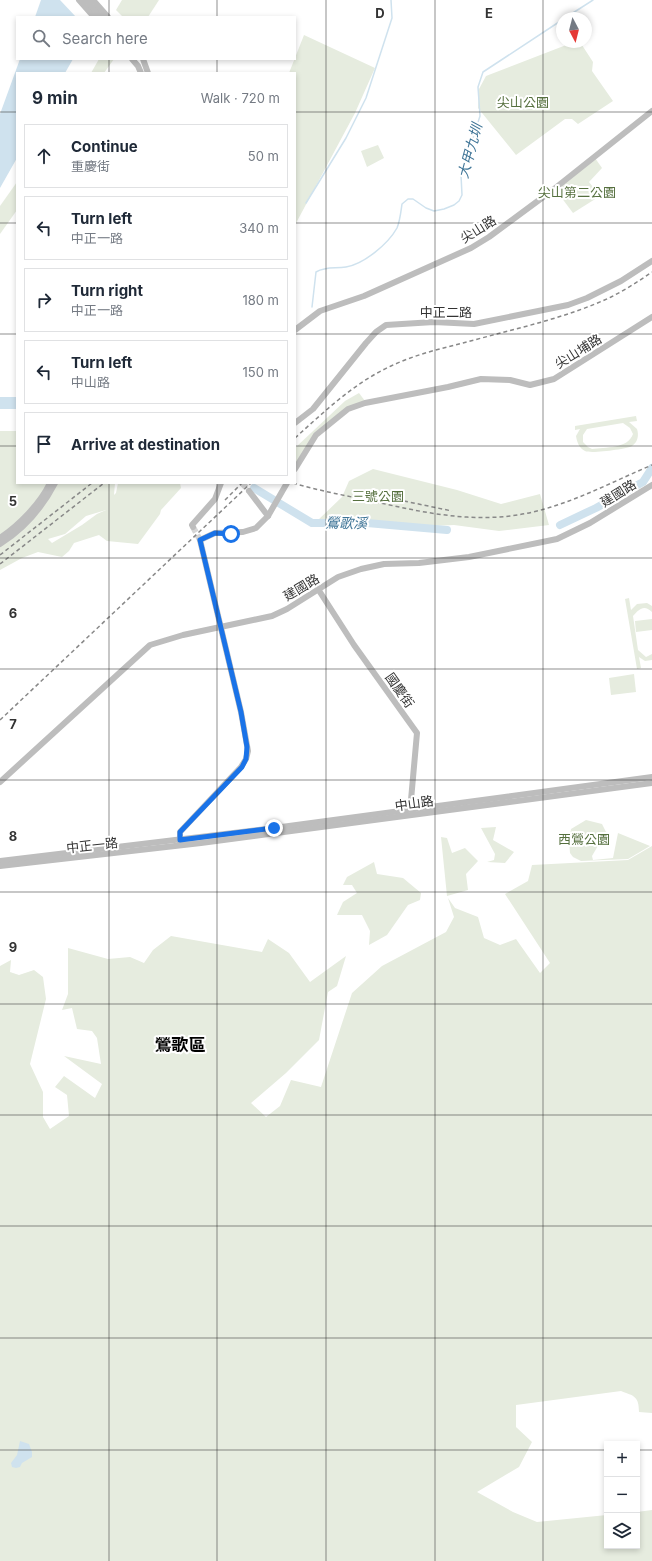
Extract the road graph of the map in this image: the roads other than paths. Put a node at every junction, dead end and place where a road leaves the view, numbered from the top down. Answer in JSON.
{"nodes":[{"id":1,"x":79,"y":0,"type":"edge"},
{"id":2,"x":86,"y":0,"type":"edge"},
{"id":3,"x":93,"y":0,"type":"edge"},
{"id":4,"x":93,"y":16,"type":"edge"},
{"id":5,"x":100,"y":16,"type":"edge"},
{"id":6,"x":107,"y":16,"type":"edge"},
{"id":7,"x":143,"y":60,"type":"edge"},
{"id":8,"x":134,"y":61,"type":"edge"},
{"id":9,"x":140,"y":72,"type":"edge"},
{"id":10,"x":148,"y":72,"type":"edge"},
{"id":11,"x":652,"y":111,"type":"edge"},
{"id":12,"x":652,"y":260,"type":"edge"},
{"id":13,"x":652,"y":317,"type":"edge"},
{"id":14,"x":296,"y":329,"type":"edge"},
{"id":15,"x":296,"y":422,"type":"edge"},
{"id":16,"x":296,"y":467,"type":"edge"},
{"id":17,"x":49,"y":484,"type":"edge"},
{"id":18,"x":54,"y":484,"type":"edge"},
{"id":19,"x":221,"y":484,"type":"edge"},
{"id":20,"x":286,"y":484,"type":"edge"},
{"id":21,"x":652,"y":485,"type":"edge"},
{"id":22,"x":249,"y":490,"type":"tunnel mouth"},
{"id":23,"x":268,"y":516,"type":"junction"},
{"id":24,"x":193,"y":527,"type":"dead end"},
{"id":25,"x":0,"y":538,"type":"edge"},
{"id":26,"x":0,"y":544,"type":"edge"},
{"id":27,"x":318,"y":589,"type":"junction"},
{"id":28,"x":221,"y":627,"type":"junction"},
{"id":29,"x":652,"y":777,"type":"edge"},
{"id":30,"x":0,"y":782,"type":"edge"},
{"id":31,"x":652,"y":783,"type":"edge"},
{"id":32,"x":506,"y":800,"type":"junction"},
{"id":33,"x":412,"y":810,"type":"junction"},
{"id":34,"x":406,"y":815,"type":"junction"},
{"id":35,"x":180,"y":843,"type":"junction"},
{"id":36,"x":0,"y":860,"type":"edge"},
{"id":37,"x":0,"y":866,"type":"edge"}],
"edges":[{"from":1,"to":4,"type":"street"},
{"from":2,"to":5,"type":"street"},
{"from":3,"to":6,"type":"street"},
{"from":7,"to":10,"type":"street"},
{"from":8,"to":9,"type":"street"},
{"from":11,"to":14,"type":"street","name":"尖山路"},
{"from":12,"to":15,"type":"street","name":"中正二路"},
{"from":13,"to":16,"type":"street","name":"尖山埔路"},
{"from":17,"to":25,"type":"street"},
{"from":18,"to":26,"type":"street"},
{"from":19,"to":24,"type":"street"},
{"from":20,"to":23,"type":"street"},
{"from":21,"to":27,"type":"street","name":"建國路"},
{"from":22,"to":23,"type":"street"},
{"from":23,"to":28,"type":"street"},
{"from":27,"to":28,"type":"street","name":"建國路"},
{"from":27,"to":33,"type":"street","name":"國慶街"},
{"from":28,"to":30,"type":"street","name":"建國路"},
{"from":28,"to":35,"type":"street"},
{"from":29,"to":32,"type":"street","name":"中山路"},
{"from":31,"to":32,"type":"street","name":"中山路"},
{"from":32,"to":33,"type":"street","name":"中山路"},
{"from":32,"to":34,"type":"street","name":"中山路"},
{"from":33,"to":34,"type":"street"},
{"from":33,"to":35,"type":"street","name":"中山路"},
{"from":34,"to":35,"type":"street","name":"中山路"},
{"from":35,"to":36,"type":"street","name":"中正一路"},
{"from":35,"to":37,"type":"street","name":"中正一路"}]}
